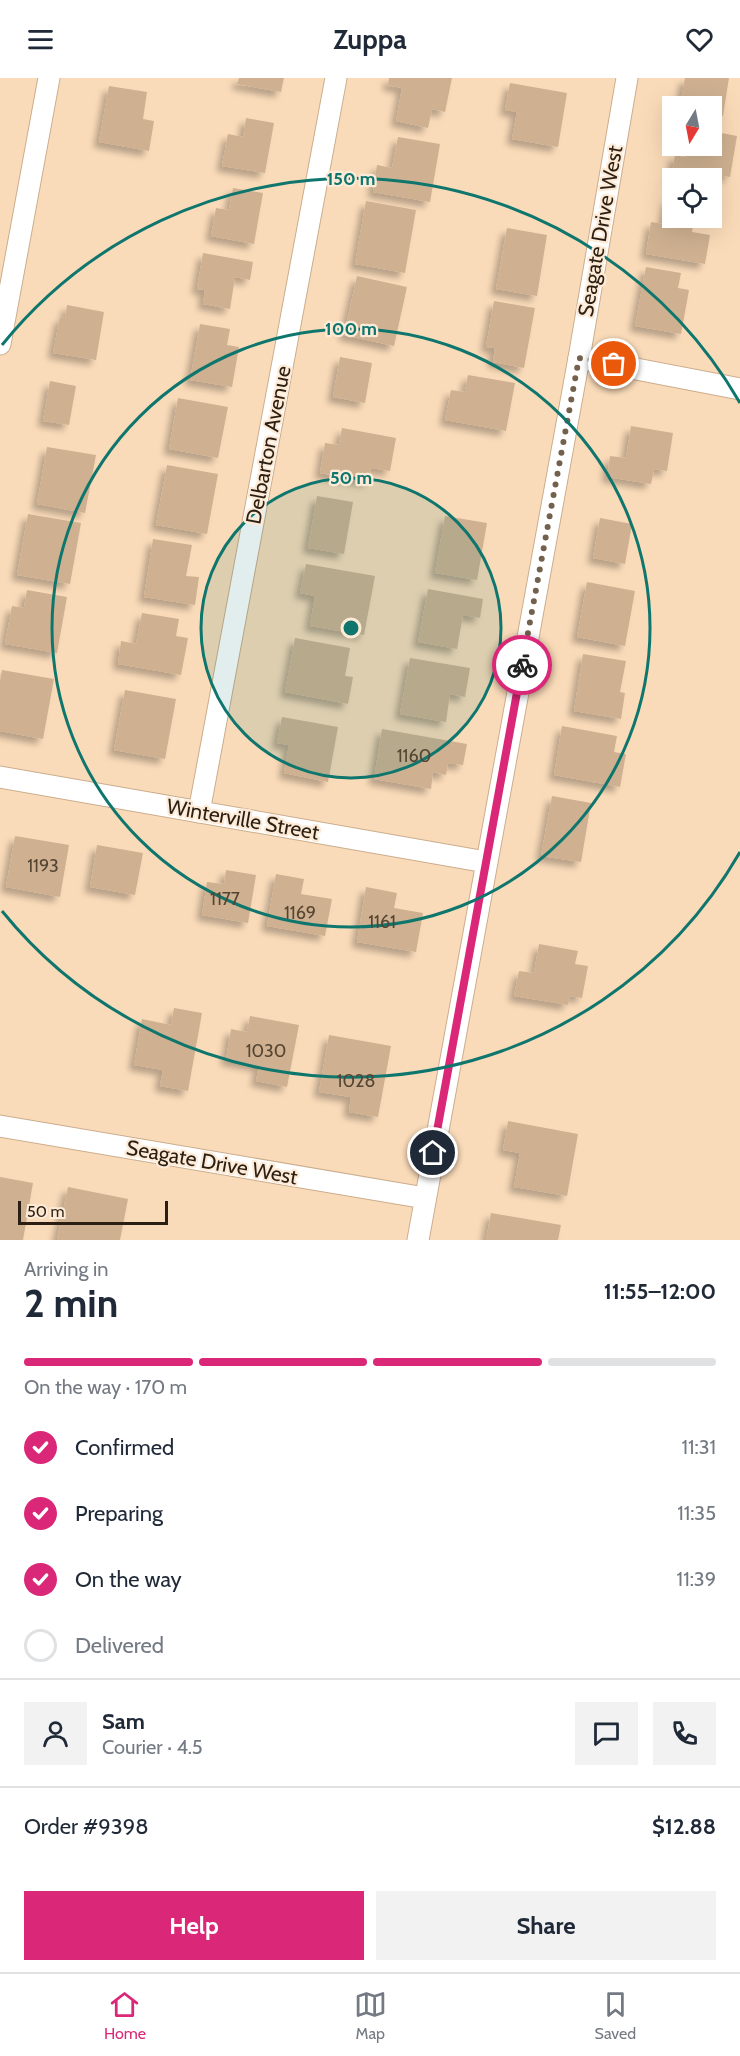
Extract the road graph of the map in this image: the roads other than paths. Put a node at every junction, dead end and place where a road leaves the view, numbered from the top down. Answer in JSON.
{"nodes":[{"id":1,"x":49,"y":78,"type":"edge"},
{"id":2,"x":336,"y":78,"type":"edge"},
{"id":3,"x":627,"y":78,"type":"edge"},
{"id":4,"x":8,"y":259,"type":"edge"},
{"id":5,"x":0,"y":344,"type":"edge"},
{"id":6,"x":579,"y":358,"type":"junction"},
{"id":7,"x":740,"y":388,"type":"edge"},
{"id":8,"x":0,"y":777,"type":"edge"},
{"id":9,"x":199,"y":812,"type":"junction"},
{"id":10,"x":486,"y":862,"type":"junction"},
{"id":11,"x":0,"y":1125,"type":"edge"},
{"id":12,"x":425,"y":1198,"type":"junction"},
{"id":13,"x":418,"y":1240,"type":"edge"}],
"edges":[{"from":1,"to":4,"type":"street"},
{"from":2,"to":9,"type":"street","name":"Delbarton Avenue"},
{"from":3,"to":6,"type":"street","name":"Seagate Drive West"},
{"from":4,"to":5,"type":"street"},
{"from":6,"to":7,"type":"street"},
{"from":6,"to":10,"type":"street","name":"Seagate Drive West"},
{"from":8,"to":9,"type":"street","name":"Winterville Street"},
{"from":9,"to":10,"type":"street","name":"Winterville Street"},
{"from":10,"to":12,"type":"street","name":"Seagate Drive West"},
{"from":11,"to":12,"type":"street","name":"Seagate Drive West"},
{"from":12,"to":13,"type":"street","name":"Seagate Drive West"}]}
